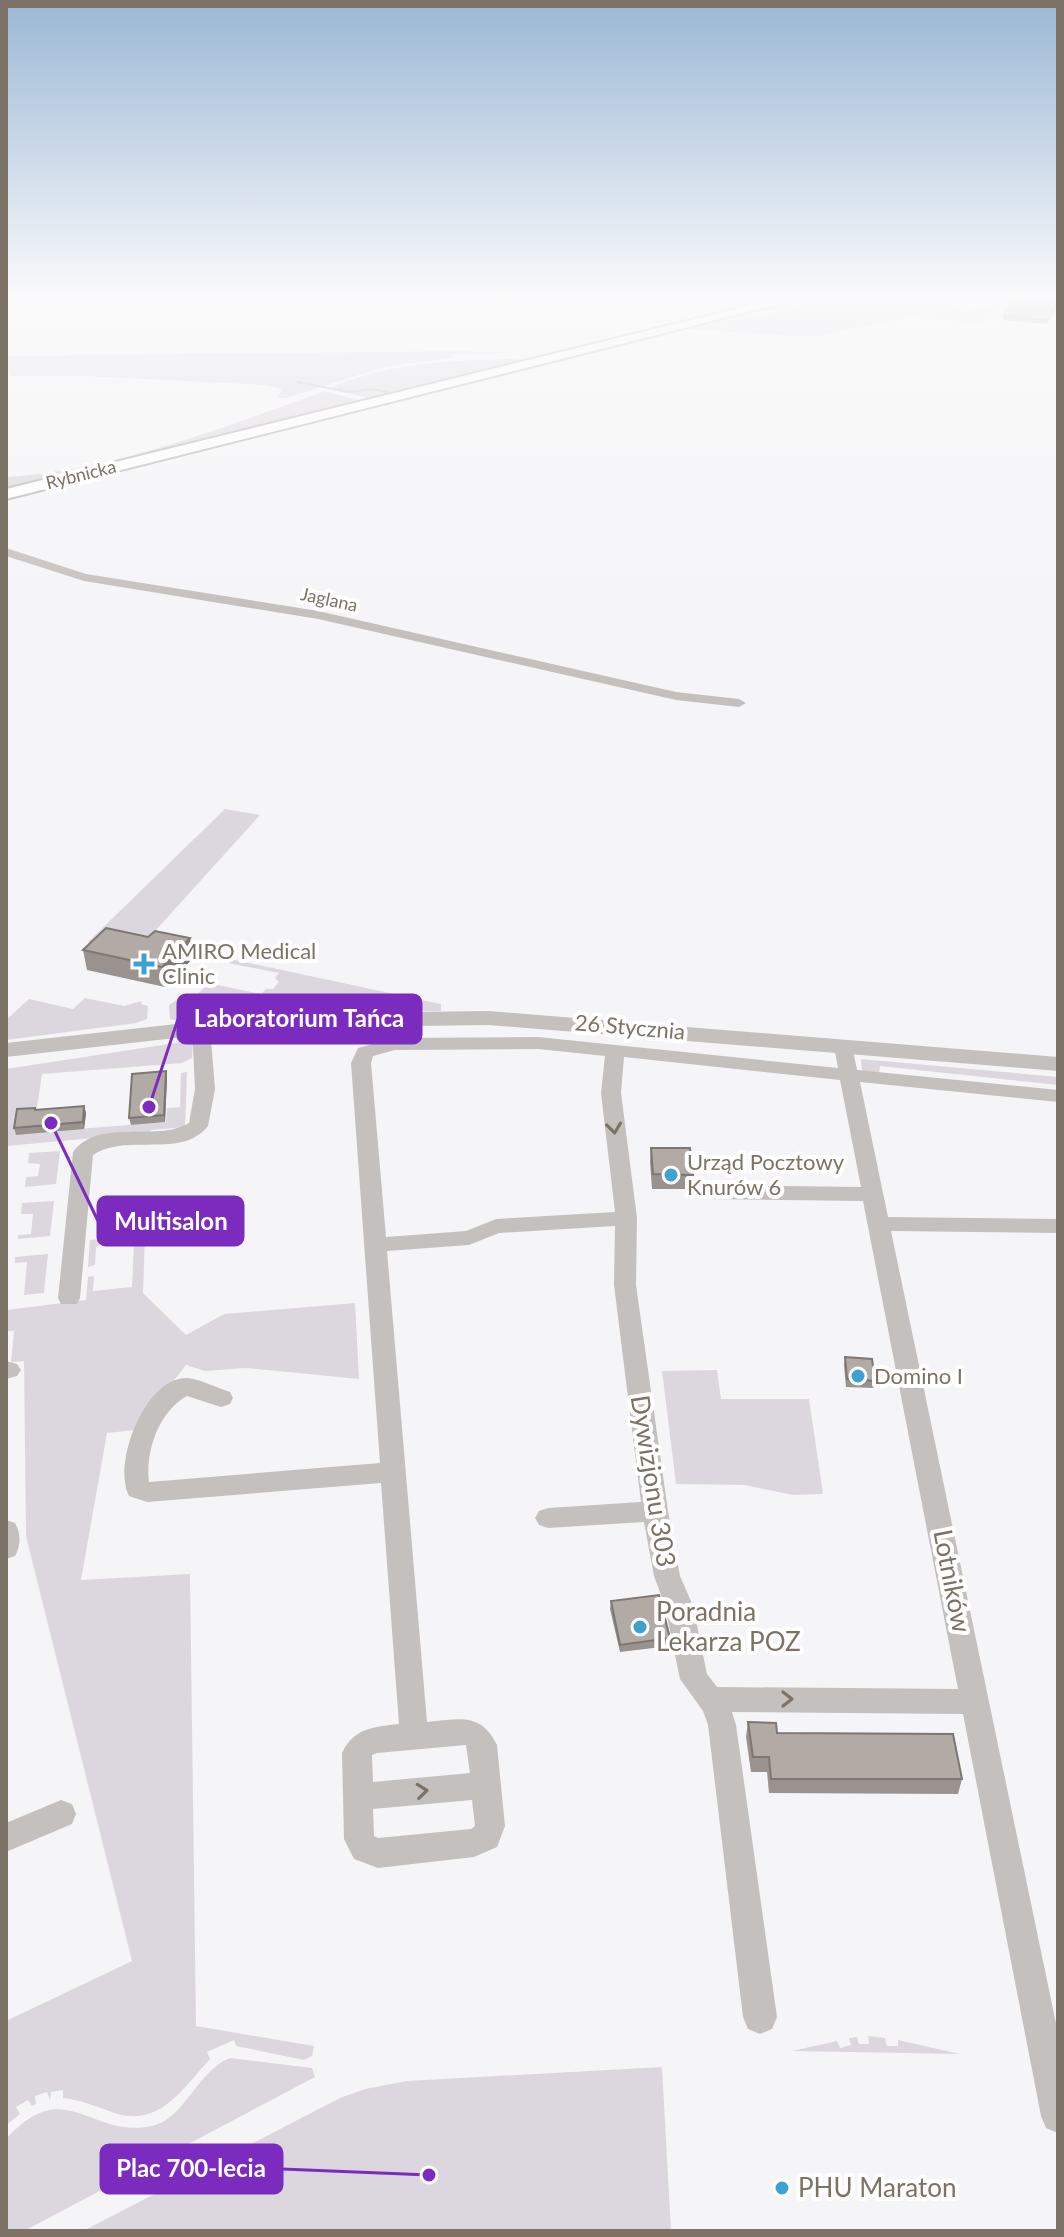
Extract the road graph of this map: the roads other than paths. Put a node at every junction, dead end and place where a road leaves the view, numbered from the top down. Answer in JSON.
{"nodes":[{"id":1,"x":388,"y":399,"type":"edge"},
{"id":2,"x":6,"y":494,"type":"edge"},
{"id":3,"x":6,"y":552,"type":"edge"},
{"id":4,"x":739,"y":703,"type":"dead end"},
{"id":5,"x":201,"y":1027,"type":"junction"},
{"id":6,"x":843,"y":1046,"type":"junction"},
{"id":7,"x":6,"y":1050,"type":"edge"},
{"id":8,"x":615,"y":1051,"type":"junction"},
{"id":9,"x":1058,"y":1064,"type":"edge"},
{"id":10,"x":850,"y":1074,"type":"junction"},
{"id":11,"x":1058,"y":1096,"type":"edge"},
{"id":12,"x":710,"y":1192,"type":"dead end"},
{"id":13,"x":875,"y":1194,"type":"junction"},
{"id":14,"x":626,"y":1218,"type":"junction"},
{"id":15,"x":881,"y":1224,"type":"junction"},
{"id":16,"x":1058,"y":1226,"type":"edge"},
{"id":17,"x":375,"y":1245,"type":"junction"},
{"id":18,"x":69,"y":1298,"type":"dead end"},
{"id":19,"x":221,"y":1398,"type":"dead end"},
{"id":20,"x":393,"y":1472,"type":"junction"},
{"id":21,"x":655,"y":1511,"type":"junction"},
{"id":22,"x":548,"y":1518,"type":"dead end"},
{"id":23,"x":6,"y":1530,"type":"edge"},
{"id":24,"x":6,"y":1548,"type":"edge"},
{"id":25,"x":709,"y":1699,"type":"junction"},
{"id":26,"x":977,"y":1702,"type":"junction"},
{"id":27,"x":414,"y":1736,"type":"junction"},
{"id":28,"x":486,"y":1785,"type":"junction"},
{"id":29,"x":358,"y":1797,"type":"junction"},
{"id":30,"x":61,"y":1814,"type":"dead end"},
{"id":31,"x":6,"y":1838,"type":"edge"},
{"id":32,"x":760,"y":2017,"type":"dead end"},
{"id":33,"x":1058,"y":2116,"type":"edge"}],
"edges":[{"from":1,"to":2,"type":"main road","name":"Rybnicka"},
{"from":3,"to":4,"type":"street","name":"Jaglana"},
{"from":5,"to":6,"type":"street","name":"26 Stycznia"},
{"from":5,"to":7,"type":"street","name":"26 Stycznia"},
{"from":5,"to":18,"type":"street"},
{"from":6,"to":9,"type":"street","name":"26 Stycznia"},
{"from":6,"to":10,"type":"street","name":"Lotników"},
{"from":8,"to":10,"type":"street"},
{"from":8,"to":14,"type":"street","name":"Dywizjonu 303","one_way":true},
{"from":8,"to":17,"type":"street"},
{"from":10,"to":11,"type":"street"},
{"from":10,"to":13,"type":"street","name":"Lotników"},
{"from":12,"to":13,"type":"street"},
{"from":13,"to":15,"type":"street","name":"Lotników"},
{"from":14,"to":17,"type":"street"},
{"from":14,"to":21,"type":"street","name":"Dywizjonu 303"},
{"from":15,"to":16,"type":"street"},
{"from":15,"to":26,"type":"street","name":"Lotników"},
{"from":17,"to":20,"type":"street"},
{"from":19,"to":20,"type":"street"},
{"from":20,"to":27,"type":"street"},
{"from":21,"to":22,"type":"street"},
{"from":21,"to":25,"type":"street","name":"Dywizjonu 303"},
{"from":23,"to":24,"type":"street"},
{"from":25,"to":26,"type":"street","one_way":true},
{"from":25,"to":32,"type":"street","name":"Dywizjonu 303"},
{"from":26,"to":33,"type":"street","name":"Lotników"},
{"from":27,"to":28,"type":"street"},
{"from":27,"to":29,"type":"street"},
{"from":29,"to":28,"type":"street","one_way":true},
{"from":28,"to":29,"type":"street"},
{"from":30,"to":31,"type":"street"}]}
